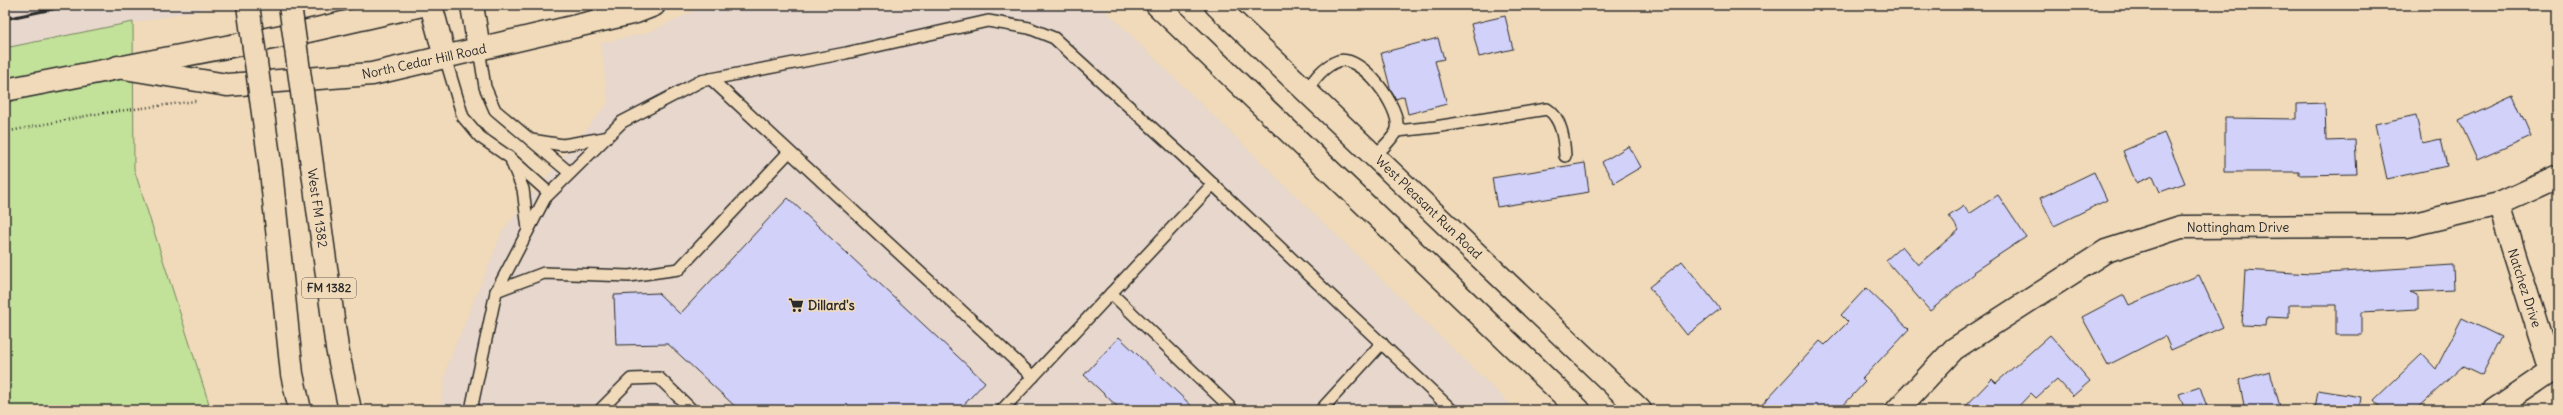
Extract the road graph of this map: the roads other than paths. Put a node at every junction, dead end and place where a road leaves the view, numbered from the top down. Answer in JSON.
{"nodes":[{"id":1,"x":248,"y":5,"type":"edge"},
{"id":2,"x":290,"y":5,"type":"edge"},
{"id":3,"x":422,"y":5,"type":"edge"},
{"id":4,"x":431,"y":5,"type":"edge"},
{"id":5,"x":472,"y":5,"type":"edge"},
{"id":6,"x":654,"y":5,"type":"edge"},
{"id":7,"x":1157,"y":5,"type":"edge"},
{"id":8,"x":1216,"y":5,"type":"edge"},
{"id":9,"x":1228,"y":5,"type":"edge"},
{"id":10,"x":479,"y":49,"type":"junction"},
{"id":11,"x":445,"y":57,"type":"junction"},
{"id":12,"x":118,"y":67,"type":"junction"},
{"id":13,"x":711,"y":79,"type":"junction"},
{"id":14,"x":1305,"y":88,"type":"junction"},
{"id":15,"x":5,"y":90,"type":"edge"},
{"id":16,"x":1397,"y":130,"type":"junction"},
{"id":17,"x":607,"y":137,"type":"junction"},
{"id":18,"x":528,"y":140,"type":"junction"},
{"id":19,"x":789,"y":152,"type":"junction"},
{"id":20,"x":1376,"y":155,"type":"junction"},
{"id":21,"x":1565,"y":156,"type":"dead end"},
{"id":22,"x":508,"y":158,"type":"junction"},
{"id":23,"x":570,"y":173,"type":"junction"},
{"id":24,"x":2558,"y":177,"type":"edge"},
{"id":25,"x":1213,"y":184,"type":"junction"},
{"id":26,"x":549,"y":193,"type":"junction"},
{"id":27,"x":2499,"y":204,"type":"junction"},
{"id":28,"x":528,"y":230,"type":"junction"},
{"id":29,"x":496,"y":291,"type":"junction"},
{"id":30,"x":1111,"y":293,"type":"junction"},
{"id":31,"x":1382,"y":343,"type":"junction"},
{"id":32,"x":2555,"y":371,"type":"edge"},
{"id":33,"x":1033,"y":377,"type":"junction"},
{"id":34,"x":300,"y":410,"type":"edge"},
{"id":35,"x":350,"y":410,"type":"edge"},
{"id":36,"x":471,"y":410,"type":"edge"},
{"id":37,"x":600,"y":410,"type":"edge"},
{"id":38,"x":692,"y":410,"type":"edge"},
{"id":39,"x":1002,"y":410,"type":"edge"},
{"id":40,"x":1233,"y":410,"type":"edge"},
{"id":41,"x":1321,"y":410,"type":"edge"},
{"id":42,"x":1452,"y":410,"type":"edge"},
{"id":43,"x":1579,"y":410,"type":"edge"},
{"id":44,"x":1640,"y":410,"type":"edge"},
{"id":45,"x":1897,"y":410,"type":"edge"},
{"id":46,"x":2494,"y":410,"type":"edge"}],
"edges":[{"from":1,"to":34,"type":"main road","number":"FM 1382","bridge":true},
{"from":2,"to":35,"type":"main road","name":"West FM 1382","number":"FM 1382","bridge":true},
{"from":3,"to":12,"type":"main road","name":"North Cedar Hill Road"},
{"from":4,"to":11,"type":"main road"},
{"from":5,"to":10,"type":"main road"},
{"from":6,"to":10,"type":"main road","name":"North Cedar Hill Road"},
{"from":7,"to":43,"type":"main road"},
{"from":8,"to":14,"type":"main road","name":"West Pleasant Run Road"},
{"from":9,"to":14,"type":"main road"},
{"from":10,"to":11,"type":"main road","name":"North Cedar Hill Road"},
{"from":10,"to":18,"type":"lane"},
{"from":11,"to":12,"type":"main road","name":"North Cedar Hill Road"},
{"from":11,"to":22,"type":"lane"},
{"from":12,"to":15,"type":"main road","name":"North Cedar Hill Road"},
{"from":13,"to":17,"type":"lane"},
{"from":13,"to":19,"type":"lane"},
{"from":13,"to":25,"type":"lane"},
{"from":14,"to":16,"type":"lane"},
{"from":14,"to":20,"type":"main road","name":"West Pleasant Run Road"},
{"from":16,"to":20,"type":"lane"},
{"from":16,"to":21,"type":"lane"},
{"from":17,"to":18,"type":"lane"},
{"from":17,"to":23,"type":"lane"},
{"from":18,"to":23,"type":"lane"},
{"from":19,"to":29,"type":"lane"},
{"from":19,"to":33,"type":"lane"},
{"from":20,"to":44,"type":"main road","name":"West Pleasant Run Road"},
{"from":22,"to":26,"type":"lane"},
{"from":22,"to":28,"type":"lane"},
{"from":23,"to":26,"type":"lane"},
{"from":24,"to":27,"type":"main road","name":"Nottingham Drive"},
{"from":25,"to":30,"type":"lane"},
{"from":25,"to":31,"type":"lane"},
{"from":26,"to":28,"type":"lane"},
{"from":27,"to":32,"type":"main road","name":"Natchez Drive"},
{"from":27,"to":45,"type":"main road","name":"Nottingham Drive"},
{"from":28,"to":29,"type":"lane"},
{"from":29,"to":36,"type":"lane"},
{"from":30,"to":33,"type":"lane"},
{"from":30,"to":40,"type":"lane"},
{"from":31,"to":41,"type":"lane"},
{"from":31,"to":42,"type":"lane"},
{"from":32,"to":46,"type":"main road"},
{"from":33,"to":39,"type":"lane"},
{"from":37,"to":38,"type":"lane"}]}
